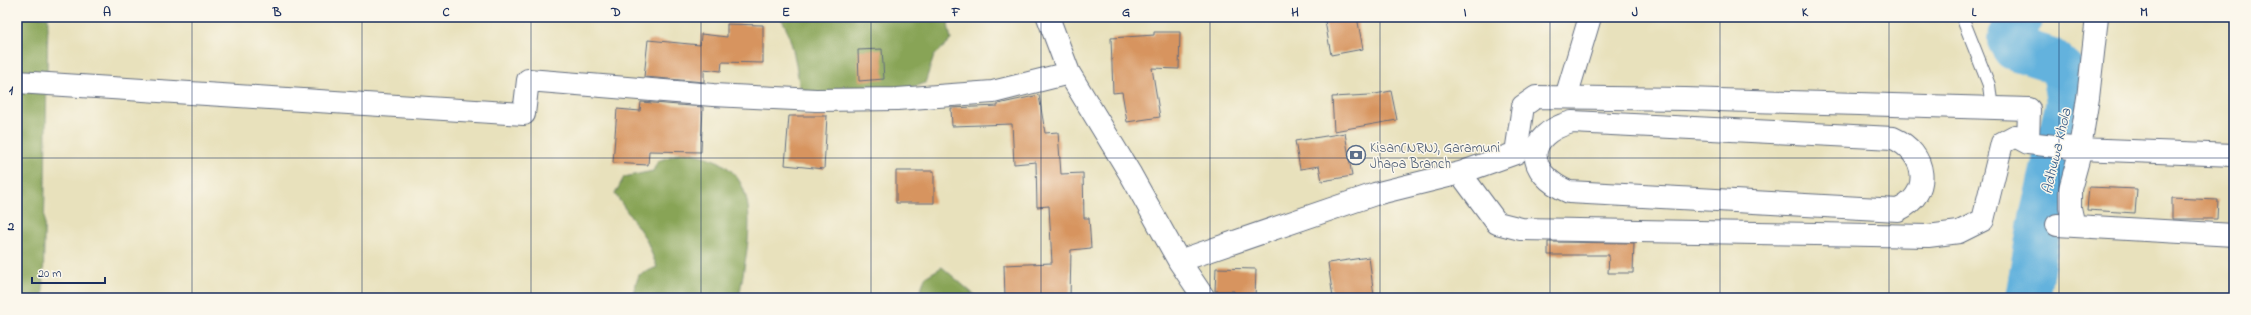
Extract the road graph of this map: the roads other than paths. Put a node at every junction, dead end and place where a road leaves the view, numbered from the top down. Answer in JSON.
{"nodes":[{"id":1,"x":1048,"y":17,"type":"edge"},
{"id":2,"x":1590,"y":17,"type":"edge"},
{"id":3,"x":1962,"y":17,"type":"edge"},
{"id":4,"x":2097,"y":17,"type":"edge"},
{"id":5,"x":1068,"y":73,"type":"junction"},
{"id":6,"x":17,"y":82,"type":"edge"},
{"id":7,"x":1566,"y":97,"type":"junction"},
{"id":8,"x":1992,"y":109,"type":"junction"},
{"id":9,"x":1893,"y":138,"type":"joint"},
{"id":10,"x":2033,"y":143,"type":"junction"},
{"id":11,"x":2076,"y":149,"type":"junction"},
{"id":12,"x":2234,"y":155,"type":"edge"},
{"id":13,"x":1460,"y":173,"type":"junction"},
{"id":14,"x":2234,"y":235,"type":"edge"},
{"id":15,"x":1179,"y":261,"type":"junction"},
{"id":16,"x":1204,"y":298,"type":"edge"}],
"edges":[{"from":1,"to":5,"type":"street"},
{"from":2,"to":7,"type":"street"},
{"from":3,"to":8,"type":"lane"},
{"from":4,"to":11,"type":"street"},
{"from":5,"to":6,"type":"street"},
{"from":5,"to":15,"type":"street"},
{"from":7,"to":8,"type":"street"},
{"from":7,"to":13,"type":"street"},
{"from":8,"to":10,"type":"street"},
{"from":9,"to":9,"type":"street"},
{"from":10,"to":11,"type":"street"},
{"from":10,"to":13,"type":"street"},
{"from":11,"to":12,"type":"street"},
{"from":11,"to":14,"type":"street"},
{"from":13,"to":15,"type":"street"},
{"from":15,"to":16,"type":"street"}]}
